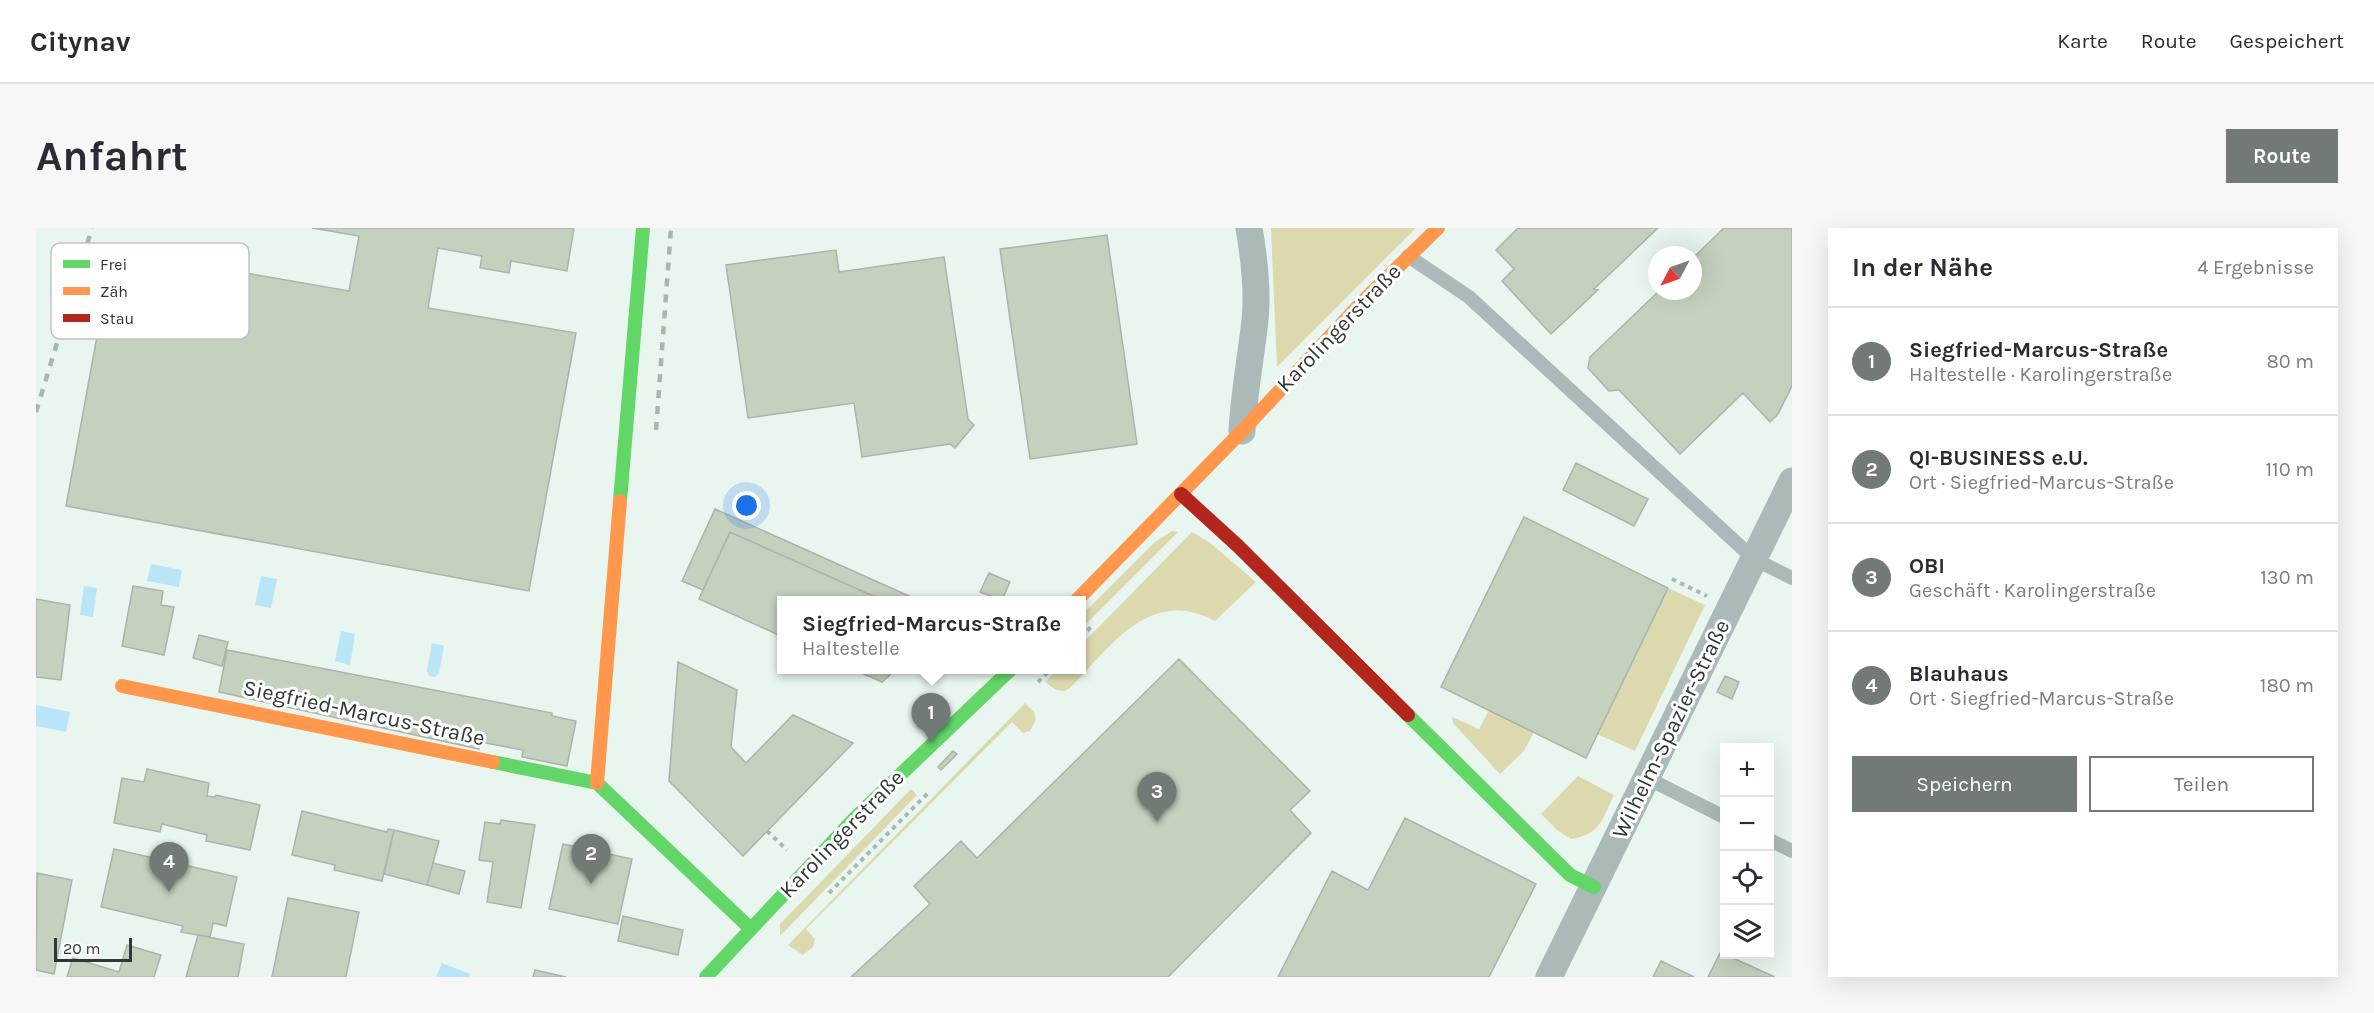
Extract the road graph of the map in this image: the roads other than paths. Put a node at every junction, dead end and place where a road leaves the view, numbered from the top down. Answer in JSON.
{"nodes":[{"id":1,"x":643,"y":228,"type":"edge"},
{"id":2,"x":1249,"y":228,"type":"edge"},
{"id":3,"x":1438,"y":228,"type":"edge"},
{"id":4,"x":1408,"y":255,"type":"junction"},
{"id":5,"x":1242,"y":431,"type":"junction"},
{"id":6,"x":1792,"y":481,"type":"edge"},
{"id":7,"x":1181,"y":494,"type":"junction"},
{"id":8,"x":1754,"y":559,"type":"junction"},
{"id":9,"x":1792,"y":578,"type":"edge"},
{"id":10,"x":1081,"y":596,"type":"edge"},
{"id":11,"x":1005,"y":674,"type":"edge"},
{"id":12,"x":122,"y":686,"type":"dead end"},
{"id":13,"x":1647,"y":778,"type":"junction"},
{"id":14,"x":597,"y":783,"type":"junction"},
{"id":15,"x":1720,"y":814,"type":"edge"},
{"id":16,"x":1774,"y":842,"type":"edge"},
{"id":17,"x":1792,"y":851,"type":"edge"},
{"id":18,"x":1594,"y":887,"type":"junction"},
{"id":19,"x":751,"y":929,"type":"junction"},
{"id":20,"x":706,"y":977,"type":"edge"},
{"id":21,"x":1549,"y":977,"type":"edge"}],
"edges":[{"from":1,"to":14,"type":"street"},
{"from":2,"to":5,"type":"street","name":"Karolingerstraße"},
{"from":3,"to":4,"type":"street","name":"Karolingerstraße"},
{"from":4,"to":5,"type":"street","name":"Karolingerstraße"},
{"from":4,"to":8,"type":"lane"},
{"from":5,"to":7,"type":"street","name":"Karolingerstraße"},
{"from":6,"to":8,"type":"street","name":"Wilhelm-Spazier-Straße"},
{"from":7,"to":10,"type":"street","name":"Karolingerstraße"},
{"from":7,"to":18,"type":"street"},
{"from":8,"to":9,"type":"lane"},
{"from":8,"to":13,"type":"street","name":"Wilhelm-Spazier-Straße"},
{"from":11,"to":19,"type":"street","name":"Karolingerstraße"},
{"from":12,"to":14,"type":"street","name":"Siegfried-Marcus-Straße"},
{"from":13,"to":15,"type":"lane"},
{"from":13,"to":18,"type":"street","name":"Wilhelm-Spazier-Straße"},
{"from":14,"to":19,"type":"street"},
{"from":16,"to":17,"type":"lane"},
{"from":18,"to":21,"type":"street","name":"Wilhelm-Spazier-Straße"},
{"from":19,"to":20,"type":"street","name":"Karolingerstraße"}]}
